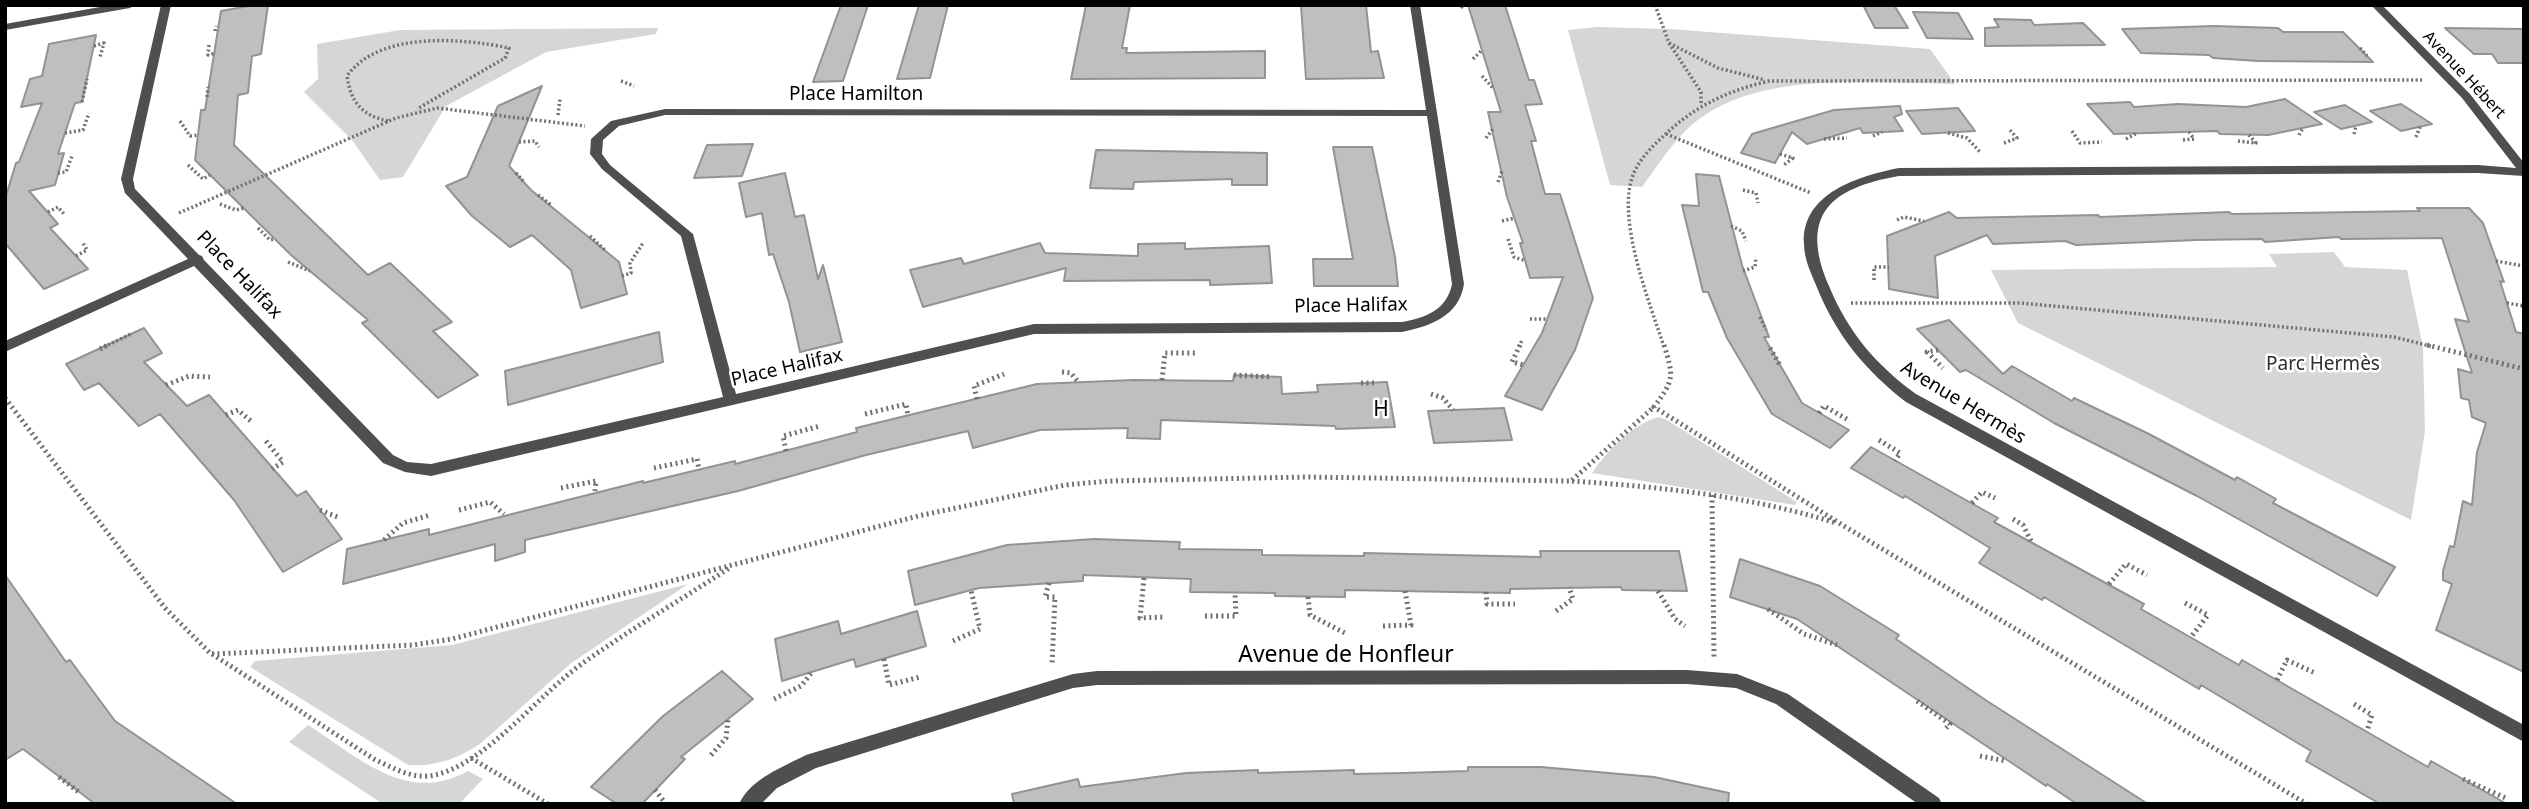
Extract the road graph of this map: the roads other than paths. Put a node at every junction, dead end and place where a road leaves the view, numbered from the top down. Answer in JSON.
{"nodes":[{"id":1,"x":130,"y":5,"type":"edge"},
{"id":2,"x":166,"y":5,"type":"edge"},
{"id":3,"x":1415,"y":5,"type":"edge"},
{"id":4,"x":2376,"y":5,"type":"edge"},
{"id":5,"x":5,"y":27,"type":"edge"},
{"id":6,"x":1432,"y":113,"type":"junction"},
{"id":7,"x":2524,"y":171,"type":"edge"},
{"id":8,"x":198,"y":258,"type":"junction"},
{"id":9,"x":5,"y":347,"type":"edge"},
{"id":10,"x":731,"y":401,"type":"junction"},
{"id":11,"x":2524,"y":734,"type":"edge"},
{"id":12,"x":748,"y":804,"type":"edge"},
{"id":13,"x":1933,"y":804,"type":"edge"}],
"edges":[{"from":1,"to":5,"type":"street"},
{"from":2,"to":8,"type":"street","name":"Place Halifax"},
{"from":3,"to":6,"type":"street","name":"Place Halifax"},
{"from":4,"to":7,"type":"street","name":"Avenue Hébert"},
{"from":6,"to":10,"type":"street","name":"Place Halifax"},
{"from":6,"to":10,"type":"street","name":"Place Hamilton"},
{"from":7,"to":11,"type":"street","name":"Avenue Hermès"},
{"from":8,"to":9,"type":"street"},
{"from":8,"to":10,"type":"street","name":"Place Halifax"},
{"from":12,"to":13,"type":"street","name":"Avenue de Honfleur"}]}
